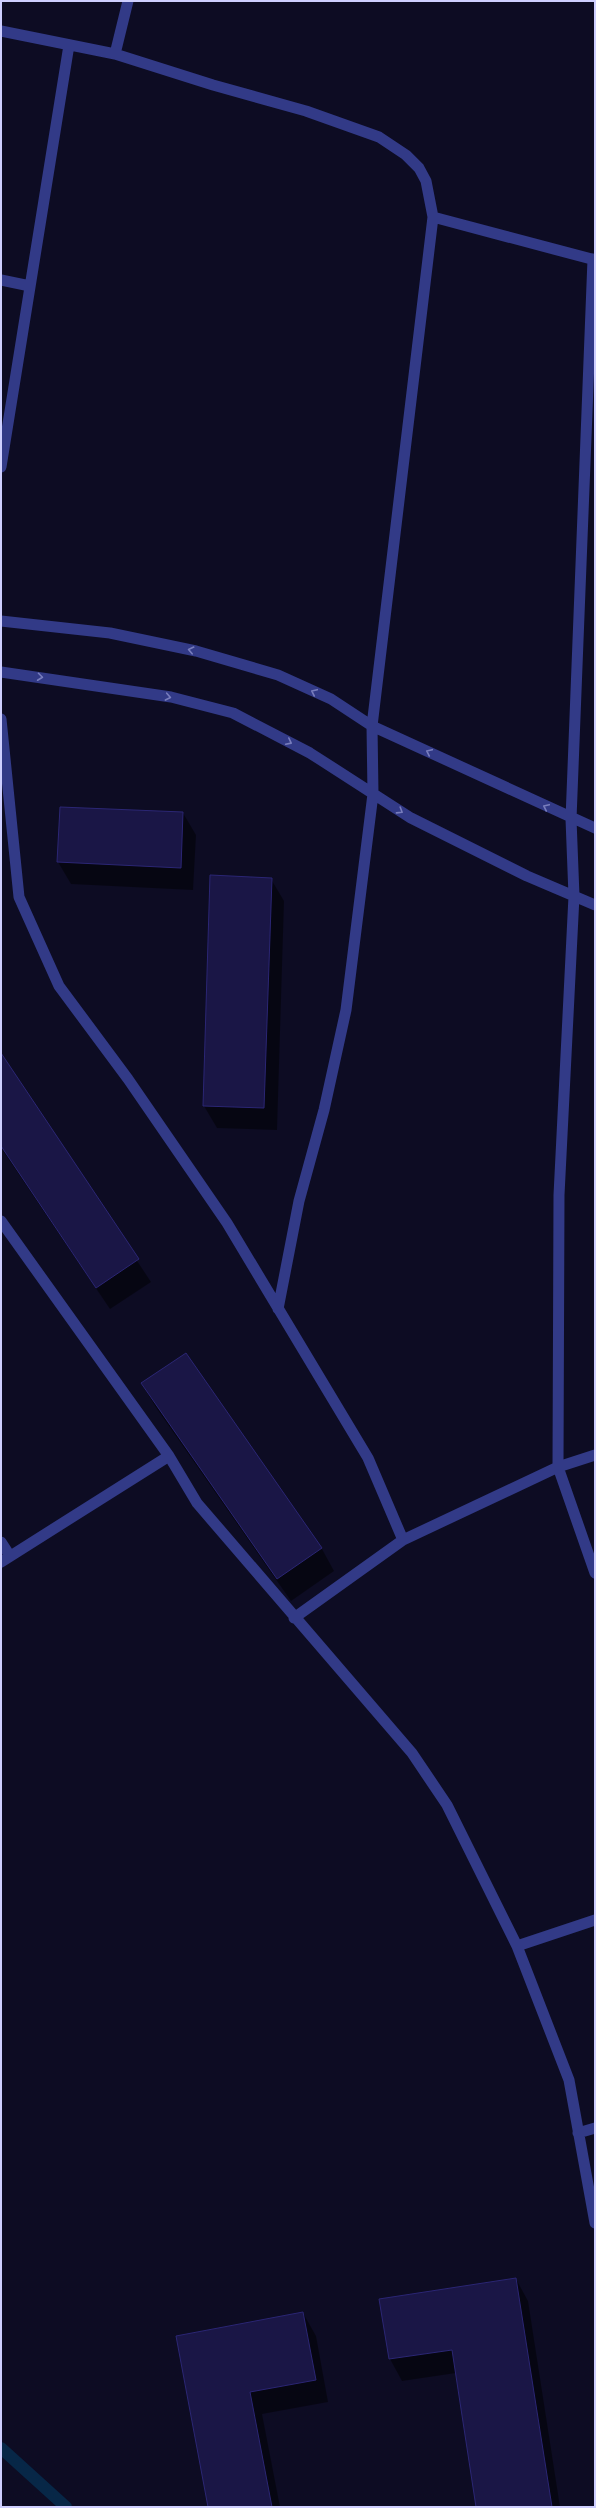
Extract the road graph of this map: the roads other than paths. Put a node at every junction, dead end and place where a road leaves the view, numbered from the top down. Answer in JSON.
{"nodes":[{"id":1,"x":128,"y":1,"type":"edge"},
{"id":2,"x":1,"y":31,"type":"edge"},
{"id":3,"x":69,"y":45,"type":"junction"},
{"id":4,"x":115,"y":54,"type":"junction"},
{"id":5,"x":433,"y":217,"type":"junction"},
{"id":6,"x":594,"y":260,"type":"edge"},
{"id":7,"x":1,"y":280,"type":"edge"},
{"id":8,"x":30,"y":286,"type":"junction"},
{"id":9,"x":1,"y":467,"type":"edge"},
{"id":10,"x":1,"y":621,"type":"edge"},
{"id":11,"x":1,"y":672,"type":"edge"},
{"id":12,"x":1,"y":720,"type":"edge"},
{"id":13,"x":372,"y":726,"type":"junction"},
{"id":14,"x":373,"y":794,"type":"junction"},
{"id":15,"x":571,"y":819,"type":"junction"},
{"id":16,"x":595,"y":828,"type":"edge"},
{"id":17,"x":574,"y":896,"type":"junction"},
{"id":18,"x":595,"y":905,"type":"edge"},
{"id":19,"x":1,"y":1221,"type":"edge"},
{"id":20,"x":278,"y":1309,"type":"junction"},
{"id":21,"x":595,"y":1455,"type":"edge"},
{"id":22,"x":169,"y":1456,"type":"junction"},
{"id":23,"x":558,"y":1467,"type":"junction"},
{"id":24,"x":403,"y":1540,"type":"junction"},
{"id":25,"x":1,"y":1542,"type":"edge"},
{"id":26,"x":10,"y":1556,"type":"junction"},
{"id":27,"x":1,"y":1562,"type":"edge"},
{"id":28,"x":595,"y":1573,"type":"edge"},
{"id":29,"x":294,"y":1618,"type":"junction"},
{"id":30,"x":595,"y":1920,"type":"edge"},
{"id":31,"x":517,"y":1946,"type":"junction"},
{"id":32,"x":595,"y":2128,"type":"edge"},
{"id":33,"x":578,"y":2133,"type":"junction"},
{"id":34,"x":595,"y":2223,"type":"edge"}],
"edges":[{"from":1,"to":4,"type":"street"},
{"from":2,"to":3,"type":"street"},
{"from":3,"to":4,"type":"street"},
{"from":3,"to":8,"type":"street"},
{"from":4,"to":5,"type":"street"},
{"from":5,"to":6,"type":"street"},
{"from":5,"to":13,"type":"street"},
{"from":6,"to":15,"type":"street"},
{"from":7,"to":8,"type":"street"},
{"from":8,"to":9,"type":"street"},
{"from":13,"to":10,"type":"street","one_way":true},
{"from":11,"to":14,"type":"street","one_way":true},
{"from":12,"to":20,"type":"street"},
{"from":13,"to":14,"type":"street"},
{"from":15,"to":13,"type":"street","one_way":true},
{"from":14,"to":17,"type":"street","one_way":true},
{"from":14,"to":20,"type":"street"},
{"from":15,"to":16,"type":"street"},
{"from":15,"to":17,"type":"street"},
{"from":17,"to":18,"type":"street"},
{"from":17,"to":23,"type":"street"},
{"from":19,"to":22,"type":"street"},
{"from":20,"to":24,"type":"street"},
{"from":21,"to":23,"type":"street"},
{"from":22,"to":26,"type":"street"},
{"from":22,"to":29,"type":"street"},
{"from":23,"to":24,"type":"street"},
{"from":23,"to":28,"type":"street"},
{"from":24,"to":29,"type":"street"},
{"from":25,"to":26,"type":"street"},
{"from":26,"to":27,"type":"street"},
{"from":29,"to":31,"type":"street"},
{"from":30,"to":31,"type":"street"},
{"from":31,"to":33,"type":"street"},
{"from":32,"to":33,"type":"street"},
{"from":33,"to":34,"type":"street"}]}
